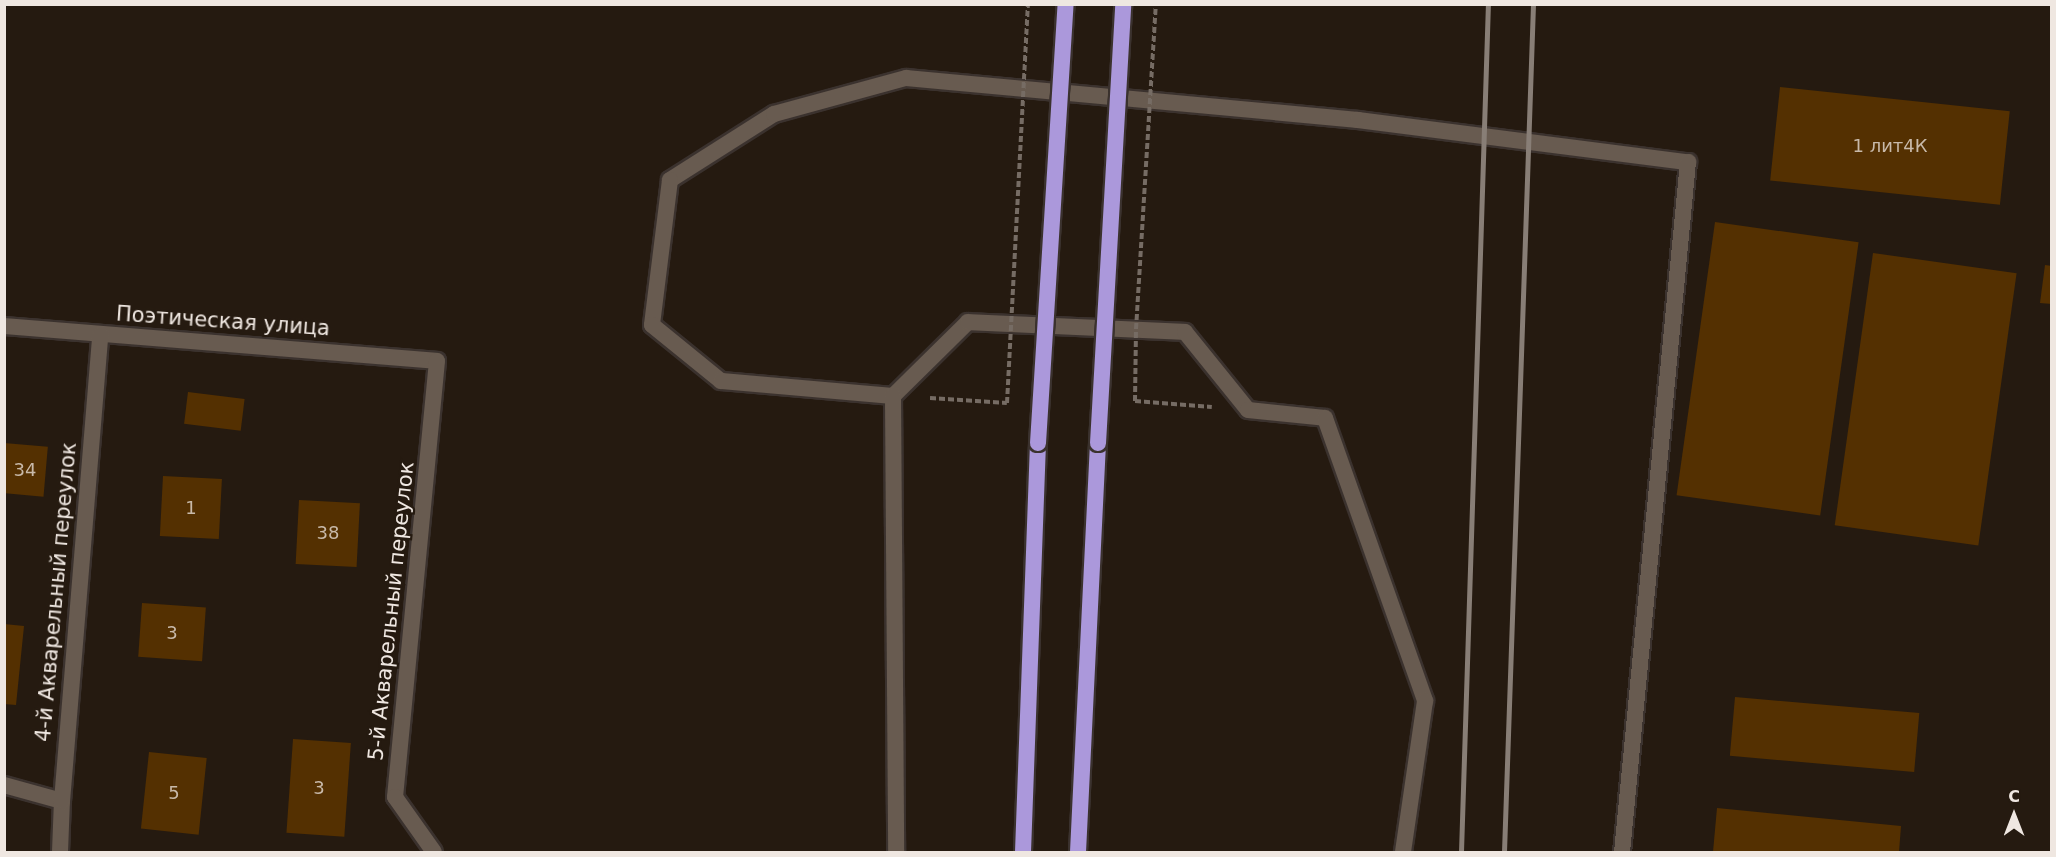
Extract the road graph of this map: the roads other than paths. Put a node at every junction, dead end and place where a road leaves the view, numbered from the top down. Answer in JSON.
{"nodes":[{"id":1,"x":1066,"y":4,"type":"edge"},
{"id":2,"x":1123,"y":4,"type":"edge"},
{"id":3,"x":4,"y":326,"type":"edge"},
{"id":4,"x":100,"y":335,"type":"junction"},
{"id":5,"x":437,"y":361,"type":"joint"},
{"id":6,"x":893,"y":396,"type":"junction"},
{"id":7,"x":4,"y":784,"type":"edge"},
{"id":8,"x":62,"y":801,"type":"junction"},
{"id":9,"x":60,"y":852,"type":"edge"},
{"id":10,"x":435,"y":852,"type":"edge"},
{"id":11,"x":896,"y":852,"type":"edge"},
{"id":12,"x":1023,"y":852,"type":"edge"},
{"id":13,"x":1078,"y":852,"type":"edge"},
{"id":14,"x":1403,"y":852,"type":"edge"},
{"id":15,"x":1622,"y":852,"type":"edge"}],
"edges":[{"from":1,"to":12,"type":"highway","bridge":true},
{"from":2,"to":13,"type":"highway","bridge":true},
{"from":3,"to":4,"type":"street","name":"Поэтическая улица"},
{"from":4,"to":5,"type":"street","name":"Поэтическая улица"},
{"from":4,"to":8,"type":"street","name":"4-й Акварельный переулок"},
{"from":5,"to":10,"type":"street","name":"5-й Акварельный переулок"},
{"from":6,"to":11,"type":"street"},
{"from":6,"to":14,"type":"street"},
{"from":6,"to":15,"type":"street"},
{"from":7,"to":8,"type":"street"},
{"from":8,"to":9,"type":"street","name":"4-й Акварельный переулок"}]}
